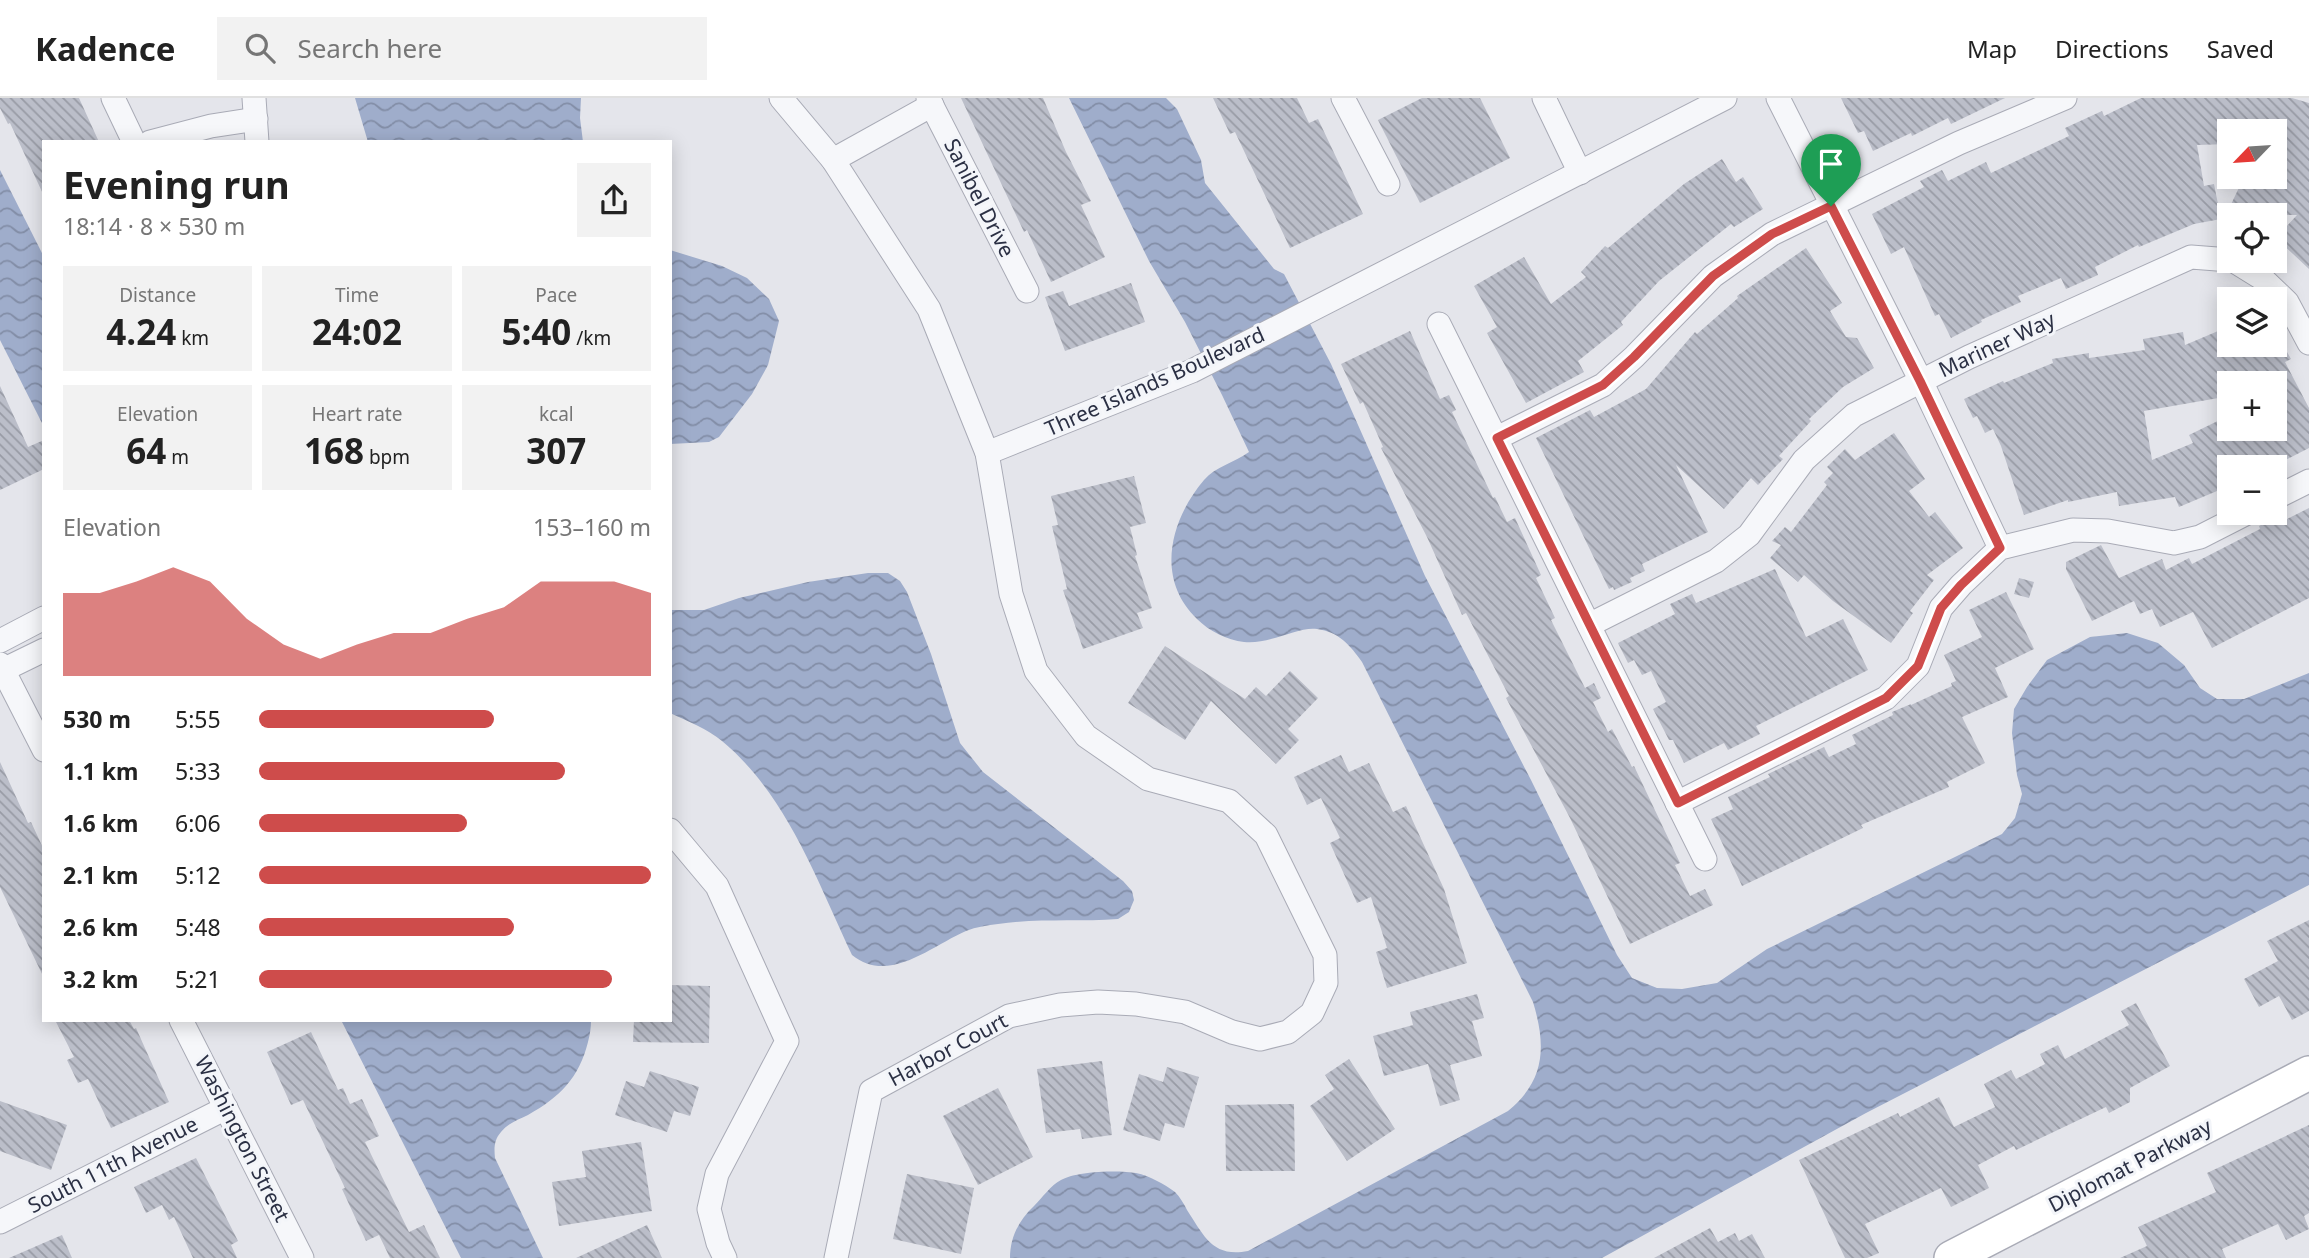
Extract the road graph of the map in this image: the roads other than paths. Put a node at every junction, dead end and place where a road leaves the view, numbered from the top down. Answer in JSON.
{"nodes":[{"id":1,"x":113,"y":98,"type":"edge"},
{"id":2,"x":781,"y":98,"type":"edge"},
{"id":3,"x":1343,"y":98,"type":"edge"},
{"id":4,"x":1544,"y":98,"type":"edge"},
{"id":5,"x":1726,"y":98,"type":"edge"},
{"id":6,"x":1778,"y":98,"type":"edge"},
{"id":7,"x":2065,"y":98,"type":"edge"},
{"id":8,"x":930,"y":101,"type":"edge"},
{"id":9,"x":256,"y":120,"type":"edge"},
{"id":10,"x":133,"y":140,"type":"edge"},
{"id":11,"x":158,"y":140,"type":"edge"},
{"id":12,"x":833,"y":160,"type":"junction"},
{"id":13,"x":1580,"y":173,"type":"junction"},
{"id":14,"x":1388,"y":184,"type":"dead end"},
{"id":15,"x":1831,"y":206,"type":"junction"},
{"id":16,"x":2217,"y":259,"type":"edge"},
{"id":17,"x":2253,"y":273,"type":"edge"},
{"id":18,"x":1027,"y":292,"type":"dead end"},
{"id":19,"x":1440,"y":324,"type":"dead end"},
{"id":20,"x":2309,"y":343,"type":"edge"},
{"id":21,"x":1920,"y":381,"type":"junction"},
{"id":22,"x":1497,"y":438,"type":"junction"},
{"id":23,"x":987,"y":453,"type":"junction"},
{"id":24,"x":2309,"y":481,"type":"edge"},
{"id":25,"x":2287,"y":492,"type":"edge"},
{"id":26,"x":2224,"y":525,"type":"edge"},
{"id":27,"x":2000,"y":548,"type":"junction"},
{"id":28,"x":42,"y":619,"type":"edge"},
{"id":29,"x":1590,"y":625,"type":"junction"},
{"id":30,"x":0,"y":640,"type":"edge"},
{"id":31,"x":42,"y":651,"type":"edge"},
{"id":32,"x":2,"y":667,"type":"edge"},
{"id":33,"x":42,"y":746,"type":"edge"},
{"id":34,"x":1678,"y":803,"type":"junction"},
{"id":35,"x":672,"y":832,"type":"edge"},
{"id":36,"x":1705,"y":859,"type":"dead end"},
{"id":37,"x":182,"y":1022,"type":"edge"},
{"id":38,"x":2309,"y":1073,"type":"edge"},
{"id":39,"x":226,"y":1108,"type":"junction"},
{"id":40,"x":0,"y":1222,"type":"edge"},
{"id":41,"x":1967,"y":1254,"type":"edge"},
{"id":42,"x":302,"y":1258,"type":"edge"},
{"id":43,"x":725,"y":1258,"type":"edge"},
{"id":44,"x":836,"y":1258,"type":"edge"}],
"edges":[{"from":1,"to":10,"type":"street"},
{"from":2,"to":12,"type":"street"},
{"from":3,"to":14,"type":"street"},
{"from":4,"to":13,"type":"street"},
{"from":5,"to":13,"type":"street","name":"Three Islands Boulevard"},
{"from":6,"to":15,"type":"street"},
{"from":7,"to":15,"type":"street"},
{"from":8,"to":12,"type":"street","name":"Sanibel Drive"},
{"from":8,"to":18,"type":"street","name":"Sanibel Drive"},
{"from":9,"to":11,"type":"street"},
{"from":12,"to":23,"type":"street"},
{"from":13,"to":23,"type":"street","name":"Three Islands Boulevard"},
{"from":15,"to":21,"type":"street"},
{"from":15,"to":22,"type":"street"},
{"from":16,"to":21,"type":"street","name":"Mariner Way"},
{"from":17,"to":20,"type":"street","name":"Mariner Way"},
{"from":19,"to":22,"type":"street"},
{"from":21,"to":27,"type":"street"},
{"from":21,"to":29,"type":"street","name":"Mariner Way"},
{"from":22,"to":29,"type":"street"},
{"from":23,"to":44,"type":"street","name":"Harbor Court"},
{"from":24,"to":25,"type":"street"},
{"from":26,"to":27,"type":"street"},
{"from":27,"to":34,"type":"street"},
{"from":28,"to":30,"type":"street"},
{"from":29,"to":34,"type":"street"},
{"from":31,"to":32,"type":"street"},
{"from":32,"to":33,"type":"street"},
{"from":34,"to":36,"type":"street"},
{"from":35,"to":43,"type":"street"},
{"from":37,"to":39,"type":"street","name":"Washington Street"},
{"from":38,"to":41,"type":"street","name":"Diplomat Parkway"},
{"from":39,"to":40,"type":"street","name":"South 11th Avenue"},
{"from":39,"to":42,"type":"street","name":"Washington Street"}]}
